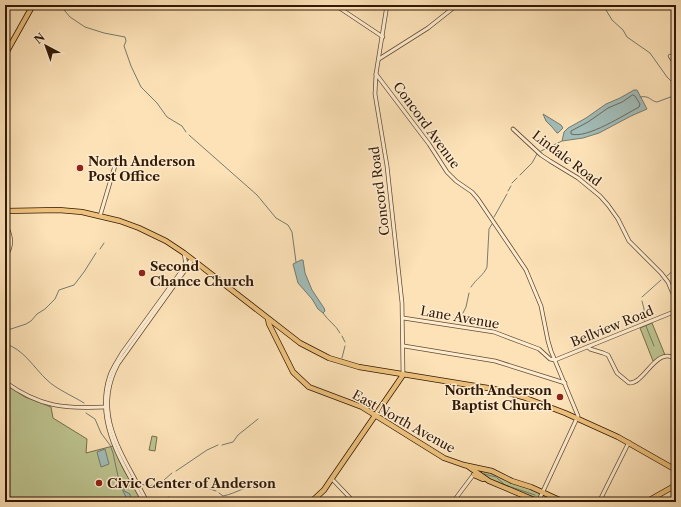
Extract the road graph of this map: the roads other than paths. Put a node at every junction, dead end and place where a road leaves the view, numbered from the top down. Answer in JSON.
{"nodes":[{"id":1,"x":33,"y":5,"type":"edge"},
{"id":2,"x":335,"y":5,"type":"edge"},
{"id":3,"x":387,"y":5,"type":"edge"},
{"id":4,"x":457,"y":5,"type":"edge"},
{"id":5,"x":383,"y":37,"type":"junction"},
{"id":6,"x":5,"y":55,"type":"edge"},
{"id":7,"x":670,"y":56,"type":"dead end"},
{"id":8,"x":379,"y":59,"type":"junction"},
{"id":9,"x":676,"y":66,"type":"edge"},
{"id":10,"x":376,"y":74,"type":"junction"},
{"id":11,"x":513,"y":129,"type":"dead end"},
{"id":12,"x":117,"y":159,"type":"dead end"},
{"id":13,"x":5,"y":211,"type":"edge"},
{"id":14,"x":100,"y":216,"type":"junction"},
{"id":15,"x":5,"y":223,"type":"edge"},
{"id":16,"x":184,"y":253,"type":"junction"},
{"id":17,"x":5,"y":257,"type":"edge"},
{"id":18,"x":194,"y":261,"type":"junction"},
{"id":19,"x":188,"y":265,"type":"junction"},
{"id":20,"x":676,"y":301,"type":"edge"},
{"id":21,"x":676,"y":311,"type":"edge"},
{"id":22,"x":403,"y":318,"type":"junction"},
{"id":23,"x":268,"y":319,"type":"junction"},
{"id":24,"x":404,"y":346,"type":"junction"},
{"id":25,"x":588,"y":347,"type":"junction"},
{"id":26,"x":676,"y":359,"type":"edge"},
{"id":27,"x":555,"y":360,"type":"junction"},
{"id":28,"x":403,"y":375,"type":"junction"},
{"id":29,"x":5,"y":382,"type":"edge"},
{"id":30,"x":565,"y":383,"type":"junction"},
{"id":31,"x":106,"y":407,"type":"junction"},
{"id":32,"x":376,"y":416,"type":"junction"},
{"id":33,"x":577,"y":419,"type":"junction"},
{"id":34,"x":629,"y":442,"type":"junction"},
{"id":35,"x":676,"y":470,"type":"edge"},
{"id":36,"x":476,"y":471,"type":"junction"},
{"id":37,"x":332,"y":479,"type":"junction"},
{"id":38,"x":676,"y":485,"type":"edge"},
{"id":39,"x":542,"y":492,"type":"junction"},
{"id":40,"x":5,"y":495,"type":"edge"},
{"id":41,"x":14,"y":502,"type":"edge"},
{"id":42,"x":145,"y":502,"type":"edge"},
{"id":43,"x":160,"y":502,"type":"edge"},
{"id":44,"x":188,"y":502,"type":"edge"},
{"id":45,"x":310,"y":502,"type":"edge"},
{"id":46,"x":354,"y":502,"type":"edge"},
{"id":47,"x":453,"y":502,"type":"edge"},
{"id":48,"x":538,"y":502,"type":"edge"},
{"id":49,"x":564,"y":502,"type":"edge"},
{"id":50,"x":599,"y":502,"type":"edge"},
{"id":51,"x":646,"y":502,"type":"edge"}],
"edges":[{"from":1,"to":6,"type":"main road"},
{"from":2,"to":5,"type":"street"},
{"from":3,"to":5,"type":"street","name":"Concord Road"},
{"from":4,"to":8,"type":"street"},
{"from":5,"to":8,"type":"street","name":"Concord Road"},
{"from":7,"to":9,"type":"street"},
{"from":8,"to":10,"type":"street","name":"Concord Road"},
{"from":10,"to":22,"type":"street","name":"Concord Road"},
{"from":10,"to":27,"type":"street","name":"Concord Avenue"},
{"from":11,"to":20,"type":"street","name":"Lindale Road"},
{"from":12,"to":14,"type":"street"},
{"from":13,"to":14,"type":"main road"},
{"from":14,"to":16,"type":"main road"},
{"from":15,"to":17,"type":"street"},
{"from":16,"to":18,"type":"main road"},
{"from":16,"to":19,"type":"street"},
{"from":18,"to":19,"type":"street"},
{"from":18,"to":23,"type":"main road"},
{"from":19,"to":31,"type":"street"},
{"from":21,"to":25,"type":"street","name":"Bellview Road"},
{"from":22,"to":24,"type":"street","name":"Concord Road"},
{"from":22,"to":27,"type":"street","name":"Lane Avenue"},
{"from":23,"to":28,"type":"main road"},
{"from":23,"to":32,"type":"main road","name":"East North Avenue"},
{"from":24,"to":28,"type":"street","name":"Concord Road"},
{"from":24,"to":30,"type":"street"},
{"from":25,"to":26,"type":"street"},
{"from":25,"to":27,"type":"street","name":"Bellview Road"},
{"from":27,"to":30,"type":"street","name":"Concord Avenue"},
{"from":28,"to":32,"type":"main road"},
{"from":28,"to":33,"type":"main road"},
{"from":29,"to":31,"type":"street"},
{"from":30,"to":33,"type":"street","name":"Concord Avenue"},
{"from":31,"to":42,"type":"street"},
{"from":32,"to":36,"type":"main road","name":"East North Avenue"},
{"from":32,"to":37,"type":"main road"},
{"from":33,"to":34,"type":"main road"},
{"from":33,"to":39,"type":"street"},
{"from":34,"to":35,"type":"main road"},
{"from":34,"to":50,"type":"street"},
{"from":36,"to":39,"type":"main road"},
{"from":36,"to":47,"type":"street"},
{"from":36,"to":48,"type":"main road"},
{"from":37,"to":45,"type":"main road"},
{"from":37,"to":46,"type":"street"},
{"from":38,"to":51,"type":"main road"},
{"from":39,"to":48,"type":"street"},
{"from":39,"to":49,"type":"main road"},
{"from":40,"to":41,"type":"street"},
{"from":43,"to":44,"type":"street"}]}
